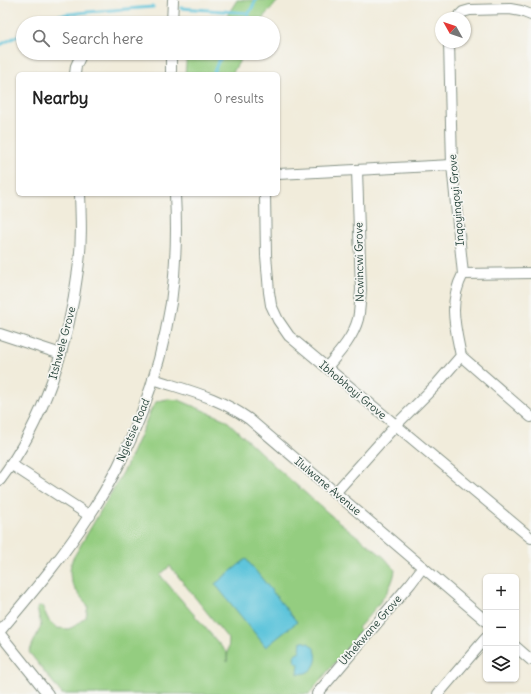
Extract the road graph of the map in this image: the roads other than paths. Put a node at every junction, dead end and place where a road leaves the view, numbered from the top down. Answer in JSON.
{"nodes":[{"id":1,"x":173,"y":0,"type":"edge"},
{"id":2,"x":463,"y":12,"type":"edge"},
{"id":3,"x":531,"y":15,"type":"edge"},
{"id":4,"x":172,"y":16,"type":"edge"},
{"id":5,"x":449,"y":48,"type":"edge"},
{"id":6,"x":79,"y":60,"type":"edge"},
{"id":7,"x":171,"y":60,"type":"edge"},
{"id":8,"x":75,"y":72,"type":"edge"},
{"id":9,"x":172,"y":72,"type":"edge"},
{"id":10,"x":452,"y":166,"type":"junction"},
{"id":11,"x":357,"y":170,"type":"junction"},
{"id":12,"x":280,"y":174,"type":"edge"},
{"id":13,"x":80,"y":196,"type":"edge"},
{"id":14,"x":175,"y":196,"type":"edge"},
{"id":15,"x":265,"y":196,"type":"edge"},
{"id":16,"x":531,"y":273,"type":"edge"},
{"id":17,"x":463,"y":274,"type":"junction"},
{"id":18,"x":0,"y":334,"type":"edge"},
{"id":19,"x":61,"y":354,"type":"junction"},
{"id":20,"x":460,"y":356,"type":"junction"},
{"id":21,"x":327,"y":367,"type":"junction"},
{"id":22,"x":153,"y":379,"type":"junction"},
{"id":23,"x":531,"y":417,"type":"edge"},
{"id":24,"x":396,"y":426,"type":"junction"},
{"id":25,"x":12,"y":465,"type":"junction"},
{"id":26,"x":0,"y":480,"type":"edge"},
{"id":27,"x":335,"y":493,"type":"junction"},
{"id":28,"x":90,"y":516,"type":"junction"},
{"id":29,"x":531,"y":538,"type":"edge"},
{"id":30,"x":423,"y":567,"type":"junction"},
{"id":31,"x":483,"y":619,"type":"edge"},
{"id":32,"x":0,"y":631,"type":"edge"},
{"id":33,"x":0,"y":634,"type":"edge"},
{"id":34,"x":483,"y":642,"type":"edge"},
{"id":35,"x":519,"y":650,"type":"edge"},
{"id":36,"x":531,"y":660,"type":"edge"},
{"id":37,"x":48,"y":694,"type":"edge"},
{"id":38,"x":317,"y":694,"type":"edge"},
{"id":39,"x":438,"y":694,"type":"edge"}],
"edges":[{"from":1,"to":4,"type":"street"},
{"from":2,"to":3,"type":"street"},
{"from":5,"to":10,"type":"street","name":"Inqoyinqoyi Grove"},
{"from":6,"to":8,"type":"street"},
{"from":7,"to":9,"type":"street"},
{"from":10,"to":11,"type":"street"},
{"from":10,"to":17,"type":"street","name":"Inqoyinqoyi Grove"},
{"from":11,"to":12,"type":"street"},
{"from":11,"to":21,"type":"street","name":"Ncwincwi Grove"},
{"from":13,"to":19,"type":"street","name":"Itshwele Grove"},
{"from":14,"to":22,"type":"street","name":"Ngletsie Road"},
{"from":15,"to":21,"type":"street","name":"Ibhobhoyi Grove"},
{"from":16,"to":17,"type":"street"},
{"from":17,"to":20,"type":"street","name":"Inqoyinqoyi Grove"},
{"from":18,"to":19,"type":"street"},
{"from":19,"to":25,"type":"street","name":"Itshwele Grove"},
{"from":20,"to":23,"type":"street"},
{"from":20,"to":24,"type":"street"},
{"from":21,"to":24,"type":"street","name":"Ibhobhoyi Grove"},
{"from":22,"to":27,"type":"street","name":"Ilulwane Avenue"},
{"from":22,"to":28,"type":"street","name":"Ngletsie Road"},
{"from":24,"to":27,"type":"street"},
{"from":24,"to":29,"type":"street","name":"Ibhobhoyi Grove"},
{"from":25,"to":26,"type":"street","name":"Itshwele Grove"},
{"from":25,"to":28,"type":"street"},
{"from":27,"to":30,"type":"street","name":"Ilulwane Avenue"},
{"from":28,"to":32,"type":"street","name":"Ngletsie Road"},
{"from":30,"to":31,"type":"street","name":"Ilulwane Avenue"},
{"from":30,"to":38,"type":"street","name":"Uthekwane Grove"},
{"from":33,"to":37,"type":"street"},
{"from":34,"to":39,"type":"street"},
{"from":35,"to":36,"type":"street"}]}
